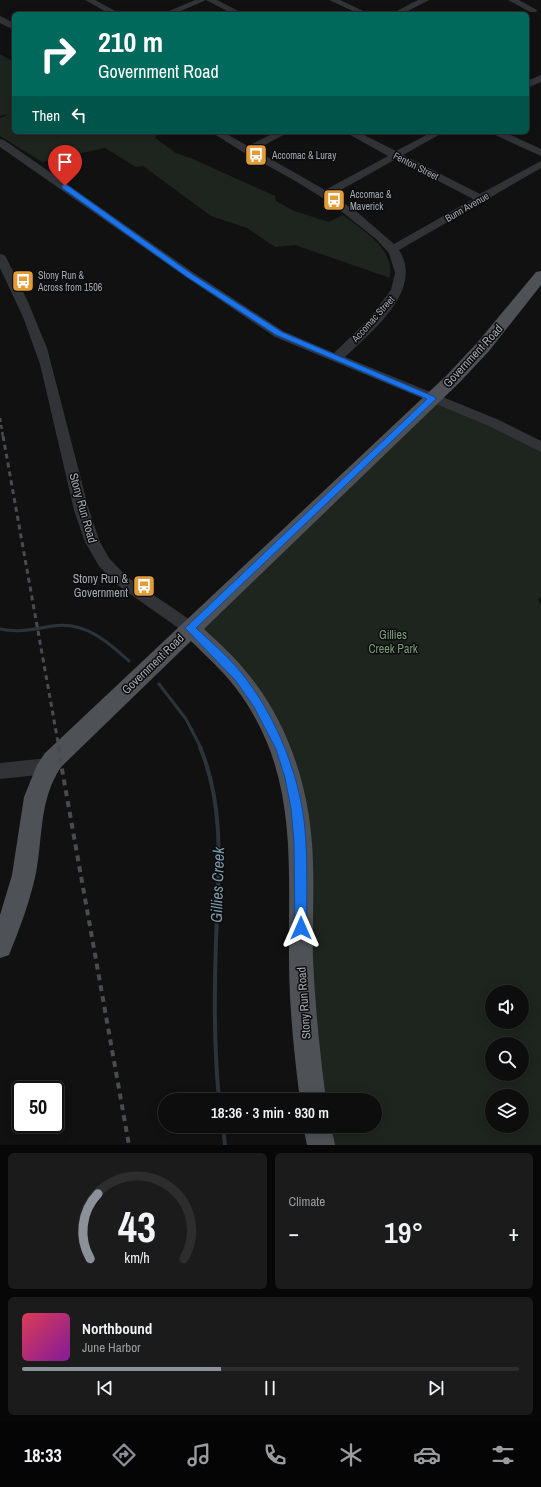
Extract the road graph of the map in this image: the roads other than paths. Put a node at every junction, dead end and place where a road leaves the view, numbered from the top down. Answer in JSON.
{"nodes":[{"id":1,"x":89,"y":0,"type":"edge"},
{"id":2,"x":202,"y":0,"type":"edge"},
{"id":3,"x":210,"y":0,"type":"edge"},
{"id":4,"x":333,"y":0,"type":"edge"},
{"id":5,"x":425,"y":0,"type":"edge"},
{"id":6,"x":512,"y":0,"type":"edge"},
{"id":7,"x":113,"y":12,"type":"edge"},
{"id":8,"x":171,"y":12,"type":"edge"},
{"id":9,"x":236,"y":12,"type":"edge"},
{"id":10,"x":361,"y":12,"type":"edge"},
{"id":11,"x":399,"y":12,"type":"edge"},
{"id":12,"x":529,"y":12,"type":"edge"},
{"id":13,"x":0,"y":19,"type":"edge"},
{"id":14,"x":12,"y":25,"type":"edge"},
{"id":15,"x":541,"y":78,"type":"edge"},
{"id":16,"x":529,"y":84,"type":"edge"},
{"id":17,"x":529,"y":84,"type":"edge"},
{"id":18,"x":541,"y":88,"type":"edge"},
{"id":19,"x":219,"y":134,"type":"edge"},
{"id":20,"x":280,"y":134,"type":"edge"},
{"id":21,"x":354,"y":134,"type":"edge"},
{"id":22,"x":435,"y":134,"type":"edge"},
{"id":23,"x":500,"y":134,"type":"edge"},
{"id":24,"x":0,"y":142,"type":"edge"},
{"id":25,"x":247,"y":150,"type":"junction"},
{"id":26,"x":541,"y":153,"type":"edge"},
{"id":27,"x":396,"y":155,"type":"junction"},
{"id":28,"x":541,"y":164,"type":"edge"},
{"id":29,"x":325,"y":194,"type":"junction"},
{"id":30,"x":481,"y":199,"type":"junction"},
{"id":31,"x":393,"y":249,"type":"junction"},
{"id":32,"x":0,"y":258,"type":"edge"},
{"id":33,"x":541,"y":275,"type":"edge"},
{"id":34,"x":336,"y":358,"type":"junction"},
{"id":35,"x":432,"y":399,"type":"junction"},
{"id":36,"x":541,"y":447,"type":"edge"},
{"id":37,"x":190,"y":628,"type":"junction"},
{"id":38,"x":48,"y":766,"type":"junction"},
{"id":39,"x":0,"y":771,"type":"edge"},
{"id":40,"x":0,"y":946,"type":"edge"},
{"id":41,"x":312,"y":1093,"type":"edge"},
{"id":42,"x":319,"y":1133,"type":"edge"},
{"id":43,"x":321,"y":1145,"type":"edge"}],
"edges":[{"from":1,"to":7,"type":"street"},
{"from":2,"to":8,"type":"street"},
{"from":3,"to":9,"type":"street"},
{"from":4,"to":10,"type":"street"},
{"from":5,"to":11,"type":"street"},
{"from":6,"to":12,"type":"street"},
{"from":13,"to":14,"type":"street"},
{"from":15,"to":16,"type":"street"},
{"from":17,"to":18,"type":"street"},
{"from":19,"to":25,"type":"street","name":"Accomac Street"},
{"from":20,"to":25,"type":"street"},
{"from":21,"to":27,"type":"street","name":"Fenton Street"},
{"from":22,"to":27,"type":"street"},
{"from":23,"to":26,"type":"street"},
{"from":24,"to":34,"type":"street"},
{"from":25,"to":29,"type":"street","name":"Accomac Street"},
{"from":27,"to":29,"type":"street"},
{"from":27,"to":30,"type":"street","name":"Fenton Street"},
{"from":28,"to":30,"type":"street","name":"Bunn Avenue"},
{"from":29,"to":31,"type":"street","name":"Accomac Street"},
{"from":30,"to":31,"type":"street","name":"Bunn Avenue"},
{"from":31,"to":34,"type":"street","name":"Accomac Street"},
{"from":32,"to":37,"type":"street","name":"Stony Run Road"},
{"from":33,"to":35,"type":"main road","name":"Government Road"},
{"from":34,"to":35,"type":"street"},
{"from":35,"to":36,"type":"street"},
{"from":35,"to":37,"type":"main road","name":"Government Road"},
{"from":37,"to":38,"type":"main road","name":"Government Road"},
{"from":37,"to":41,"type":"main road","name":"Stony Run Road"},
{"from":38,"to":39,"type":"street"},
{"from":38,"to":40,"type":"main road","name":"Government Road"},
{"from":42,"to":43,"type":"main road"}]}
